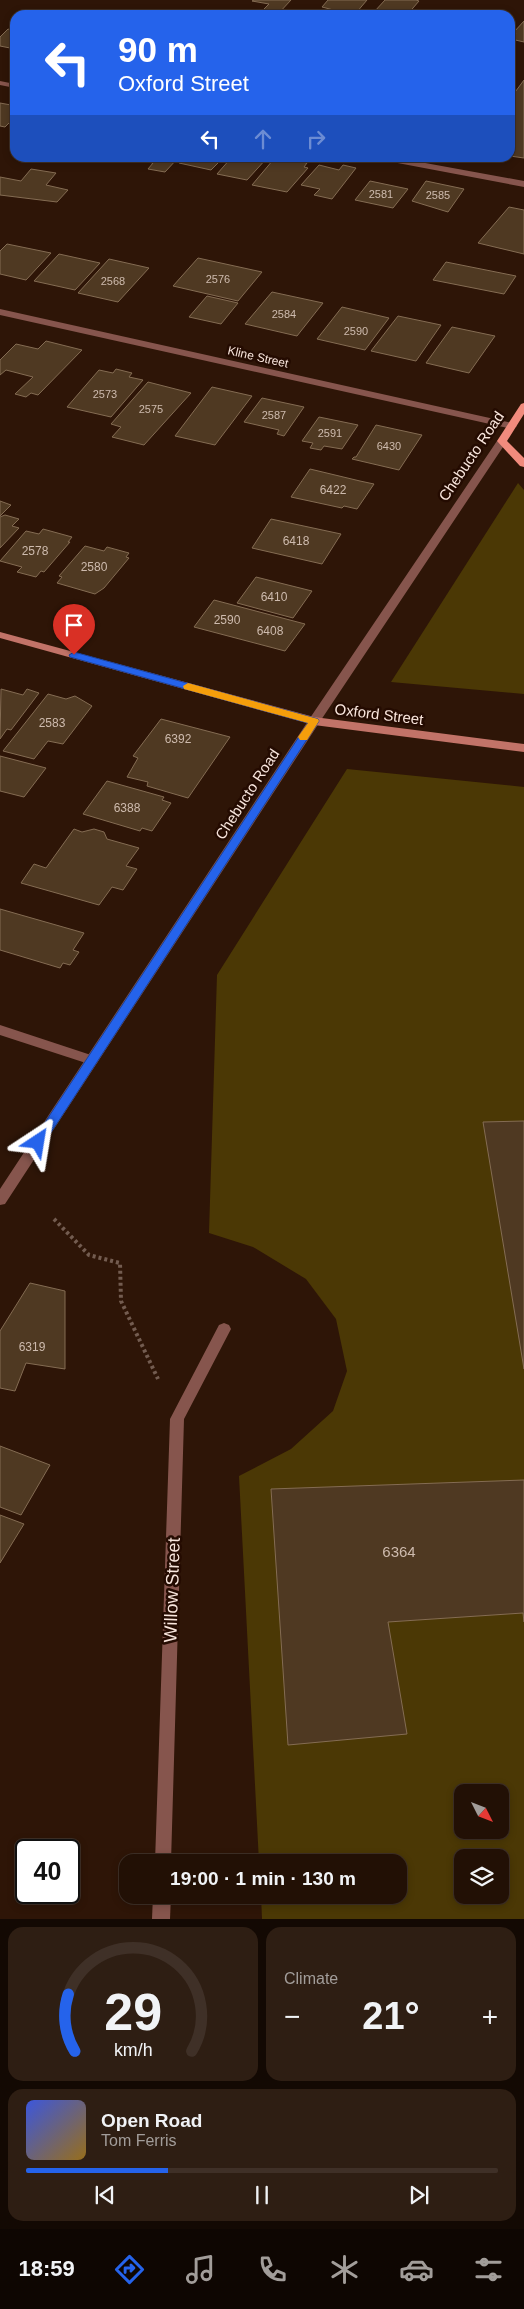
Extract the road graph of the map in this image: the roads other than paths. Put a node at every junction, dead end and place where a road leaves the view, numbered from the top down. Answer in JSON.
{"nodes":[{"id":1,"x":408,"y":162,"type":"edge"},
{"id":2,"x":524,"y":184,"type":"edge"},
{"id":3,"x":0,"y":312,"type":"edge"},
{"id":4,"x":524,"y":406,"type":"edge"},
{"id":5,"x":512,"y":426,"type":"junction"},
{"id":6,"x":502,"y":441,"type":"junction"},
{"id":7,"x":524,"y":464,"type":"edge"},
{"id":8,"x":0,"y":635,"type":"edge"},
{"id":9,"x":314,"y":721,"type":"junction"},
{"id":10,"x":524,"y":748,"type":"edge"},
{"id":11,"x":0,"y":1030,"type":"edge"},
{"id":12,"x":92,"y":1060,"type":"junction"},
{"id":13,"x":0,"y":1200,"type":"edge"},
{"id":14,"x":224,"y":1329,"type":"dead end"},
{"id":15,"x":163,"y":1854,"type":"edge"},
{"id":16,"x":162,"y":1904,"type":"edge"},
{"id":17,"x":161,"y":1919,"type":"edge"}],
"edges":[{"from":1,"to":2,"type":"street"},
{"from":3,"to":5,"type":"street","name":"Kline Street"},
{"from":4,"to":5,"type":"main road","name":"Chebucto Road"},
{"from":5,"to":6,"type":"main road","name":"Chebucto Road"},
{"from":6,"to":7,"type":"main road"},
{"from":6,"to":9,"type":"street","name":"Chebucto Road"},
{"from":8,"to":9,"type":"main road","name":"Oxford Street"},
{"from":9,"to":10,"type":"main road","name":"Oxford Street"},
{"from":9,"to":12,"type":"street","name":"Chebucto Road"},
{"from":11,"to":12,"type":"street"},
{"from":12,"to":13,"type":"street","name":"Chebucto Road"},
{"from":14,"to":15,"type":"street","name":"Willow Street"},
{"from":16,"to":17,"type":"street"}]}
